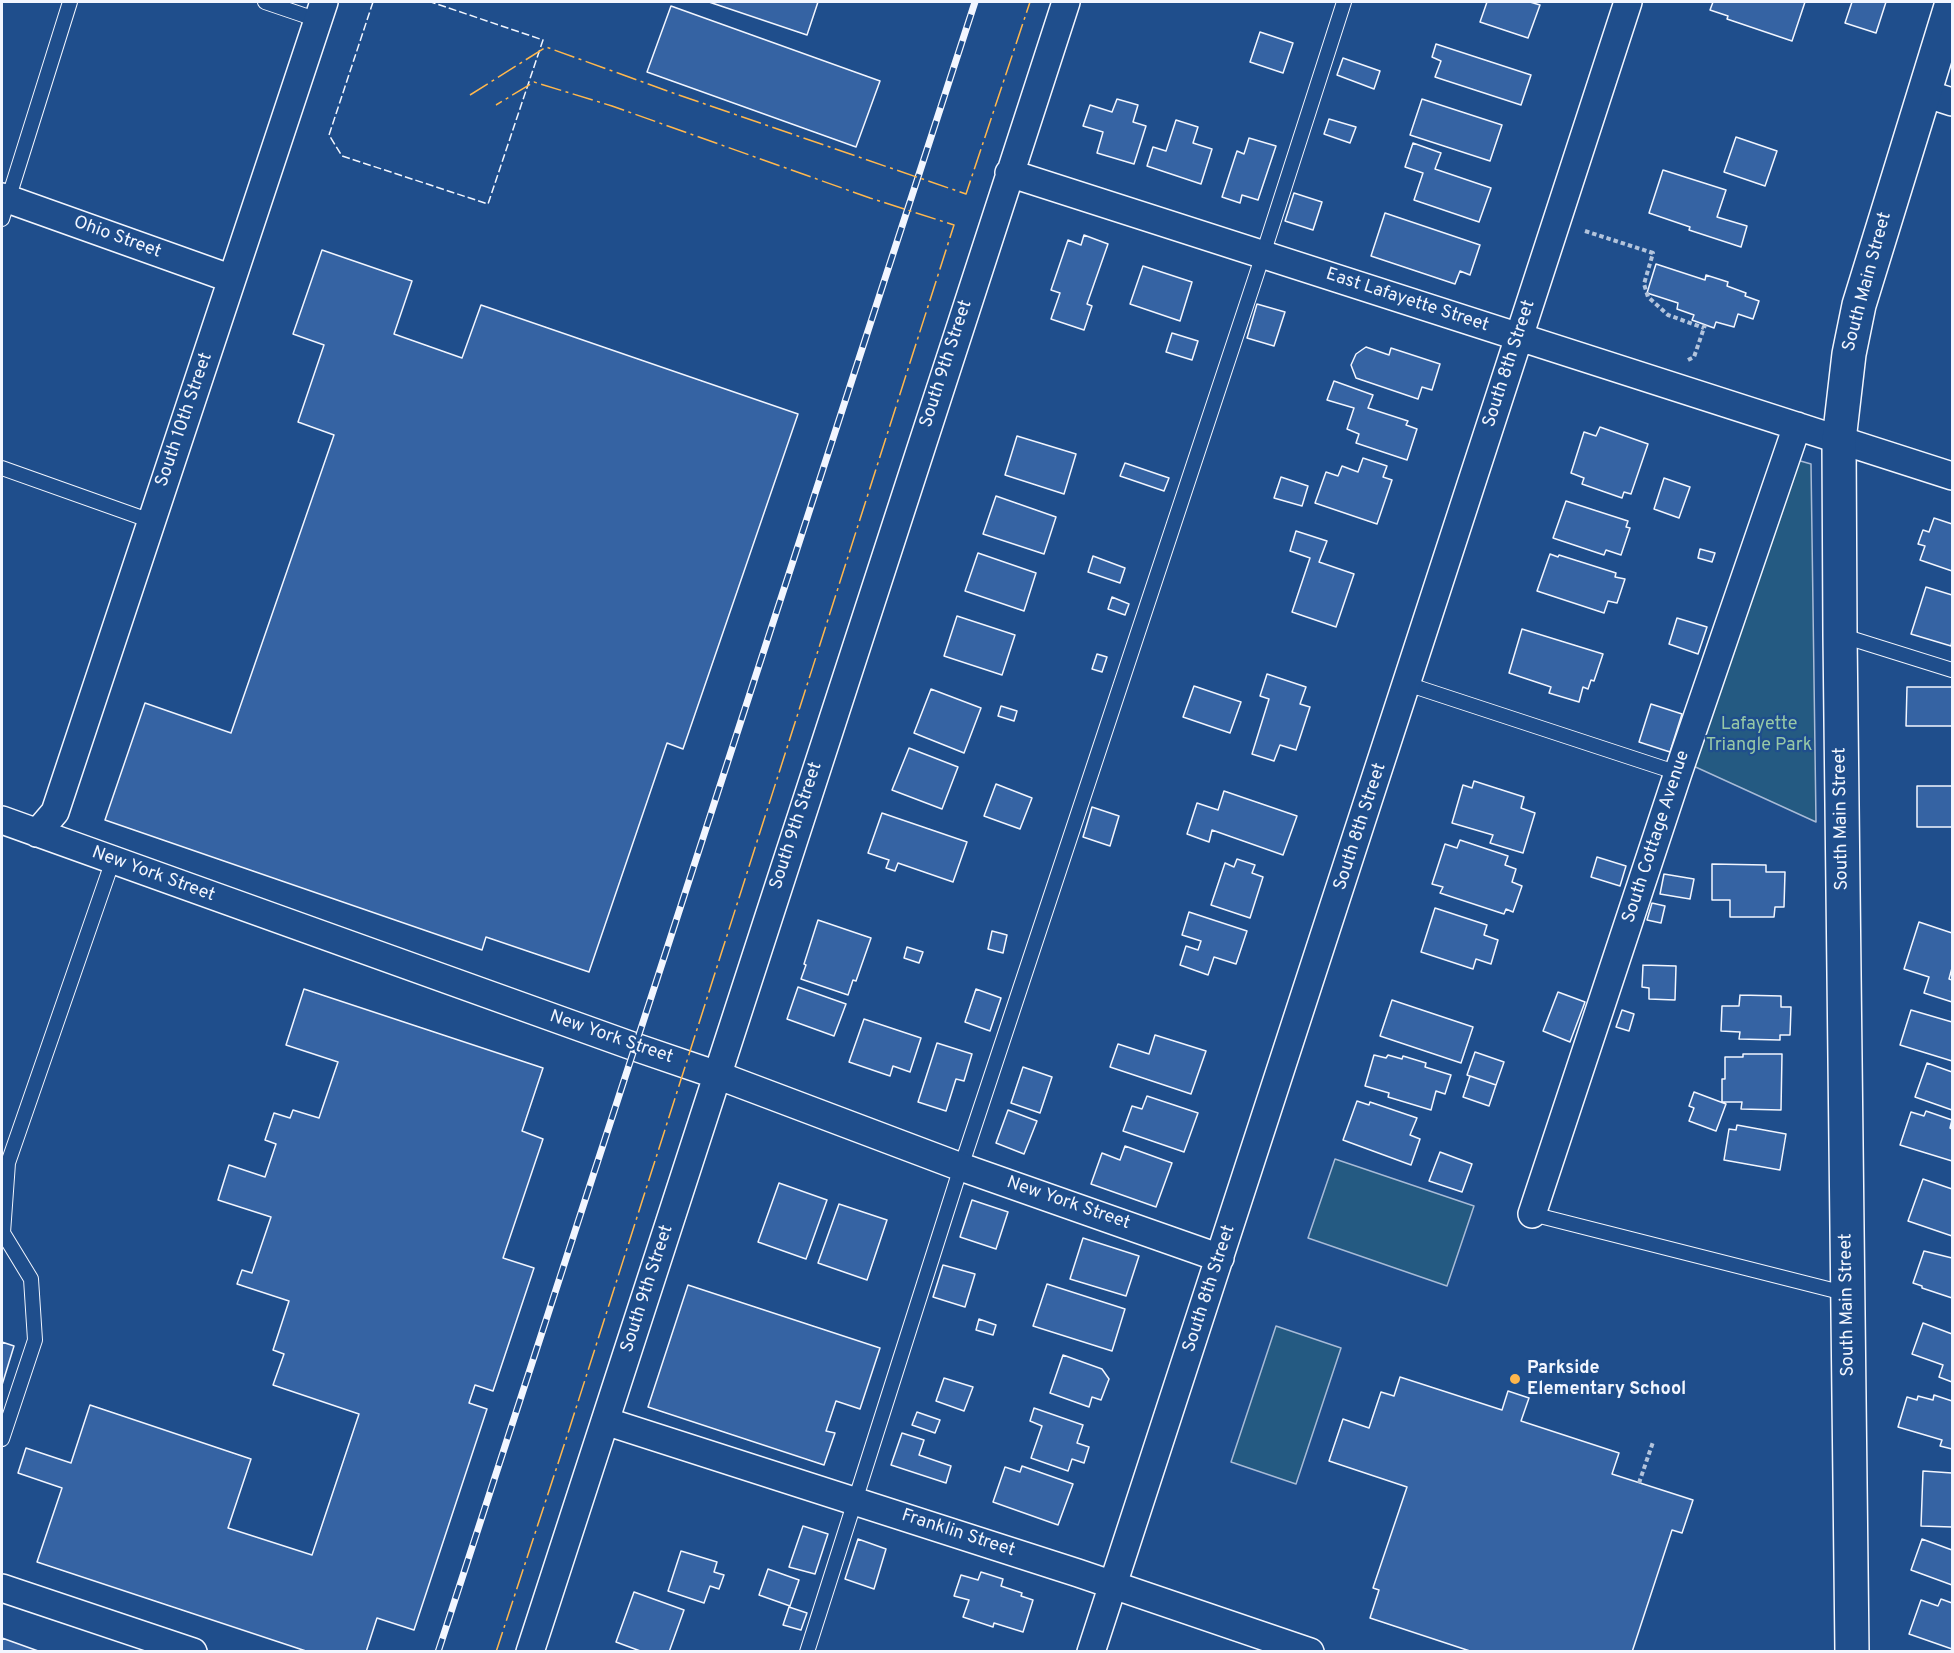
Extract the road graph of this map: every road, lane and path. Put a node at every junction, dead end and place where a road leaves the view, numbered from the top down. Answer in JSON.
{"nodes":[{"id":1,"x":70,"y":2,"type":"edge"},
{"id":2,"x":265,"y":2,"type":"edge"},
{"id":3,"x":1066,"y":2,"type":"edge"},
{"id":4,"x":1344,"y":2,"type":"edge"},
{"id":5,"x":1628,"y":2,"type":"edge"},
{"id":6,"x":1953,"y":3,"type":"edge"},
{"id":7,"x":321,"y":11,"type":"edge"},
{"id":8,"x":1938,"y":97,"type":"edge"},
{"id":9,"x":1009,"y":173,"type":"junction"},
{"id":10,"x":4,"y":205,"type":"edge"},
{"id":11,"x":1585,"y":231,"type":"dead end"},
{"id":12,"x":1263,"y":255,"type":"junction"},
{"id":13,"x":232,"y":279,"type":"junction"},
{"id":14,"x":1518,"y":337,"type":"junction"},
{"id":15,"x":1676,"y":388,"type":"junction"},
{"id":16,"x":1797,"y":426,"type":"junction"},
{"id":17,"x":1839,"y":440,"type":"junction"},
{"id":18,"x":2,"y":468,"type":"edge"},
{"id":19,"x":1953,"y":476,"type":"edge"},
{"id":20,"x":151,"y":521,"type":"junction"},
{"id":21,"x":1840,"y":635,"type":"junction"},
{"id":22,"x":1953,"y":670,"type":"edge"},
{"id":23,"x":1407,"y":684,"type":"junction"},
{"id":24,"x":1678,"y":773,"type":"junction"},
{"id":25,"x":2,"y":820,"type":"edge"},
{"id":26,"x":37,"y":833,"type":"junction"},
{"id":27,"x":113,"y":860,"type":"junction"},
{"id":28,"x":717,"y":1075,"type":"junction"},
{"id":29,"x":962,"y":1167,"type":"junction"},
{"id":30,"x":1532,"y":1214,"type":"joint"},
{"id":31,"x":1220,"y":1258,"type":"junction"},
{"id":32,"x":1848,"y":1294,"type":"junction"},
{"id":33,"x":605,"y":1421,"type":"junction"},
{"id":34,"x":2,"y":1439,"type":"edge"},
{"id":35,"x":1653,"y":1442,"type":"dead end"},
{"id":36,"x":1639,"y":1483,"type":"dead end"},
{"id":37,"x":856,"y":1502,"type":"junction"},
{"id":38,"x":1113,"y":1584,"type":"junction"},
{"id":39,"x":2,"y":1588,"type":"edge"},
{"id":40,"x":194,"y":1652,"type":"edge"},
{"id":41,"x":530,"y":1652,"type":"edge"},
{"id":42,"x":807,"y":1652,"type":"edge"},
{"id":43,"x":1091,"y":1652,"type":"edge"},
{"id":44,"x":1310,"y":1652,"type":"edge"},
{"id":45,"x":1852,"y":1652,"type":"edge"}],
"edges":[{"from":1,"to":10,"type":"lane"},
{"from":2,"to":7,"type":"lane"},
{"from":3,"to":9,"type":"street","name":"South 9th Street"},
{"from":4,"to":12,"type":"lane"},
{"from":5,"to":14,"type":"street","name":"South 8th Street"},
{"from":6,"to":8,"type":"main road","name":"South Main Street"},
{"from":7,"to":13,"type":"street","name":"South 10th Street"},
{"from":8,"to":17,"type":"main road","name":"South Main Street"},
{"from":9,"to":12,"type":"street","name":"East Lafayette Street"},
{"from":9,"to":28,"type":"street","name":"South 9th Street"},
{"from":10,"to":13,"type":"street","name":"Ohio Street"},
{"from":11,"to":15,"type":"path"},
{"from":12,"to":14,"type":"street","name":"East Lafayette Street"},
{"from":12,"to":29,"type":"lane"},
{"from":13,"to":20,"type":"street","name":"South 10th Street"},
{"from":14,"to":15,"type":"street","name":"East Lafayette Street"},
{"from":14,"to":23,"type":"street","name":"South 8th Street"},
{"from":15,"to":16,"type":"street","name":"East Lafayette Street"},
{"from":16,"to":17,"type":"street","name":"East Lafayette Street"},
{"from":16,"to":24,"type":"street","name":"South Cottage Avenue"},
{"from":17,"to":19,"type":"street","name":"East Lafayette Street"},
{"from":17,"to":21,"type":"main road","name":"South Main Street"},
{"from":18,"to":20,"type":"lane"},
{"from":20,"to":26,"type":"street","name":"South 10th Street"},
{"from":21,"to":22,"type":"lane"},
{"from":21,"to":32,"type":"main road","name":"South Main Street"},
{"from":23,"to":24,"type":"lane"},
{"from":23,"to":31,"type":"street","name":"South 8th Street"},
{"from":24,"to":30,"type":"street","name":"South Cottage Avenue"},
{"from":25,"to":26,"type":"street","name":"New York Street"},
{"from":26,"to":27,"type":"street","name":"New York Street"},
{"from":27,"to":28,"type":"street","name":"New York Street"},
{"from":27,"to":34,"type":"lane"},
{"from":28,"to":29,"type":"street","name":"New York Street"},
{"from":28,"to":33,"type":"street","name":"South 9th Street"},
{"from":29,"to":31,"type":"street","name":"New York Street"},
{"from":29,"to":37,"type":"lane"},
{"from":30,"to":32,"type":"lane"},
{"from":31,"to":38,"type":"street","name":"South 8th Street"},
{"from":32,"to":45,"type":"main road","name":"South Main Street"},
{"from":33,"to":37,"type":"street","name":"Franklin Street"},
{"from":33,"to":41,"type":"street","name":"South 9th Street"},
{"from":35,"to":36,"type":"path"},
{"from":37,"to":38,"type":"street","name":"Franklin Street"},
{"from":37,"to":42,"type":"lane"},
{"from":38,"to":43,"type":"street","name":"South 8th Street"},
{"from":38,"to":44,"type":"street","name":"Franklin Street"},
{"from":39,"to":40,"type":"street"}]}
